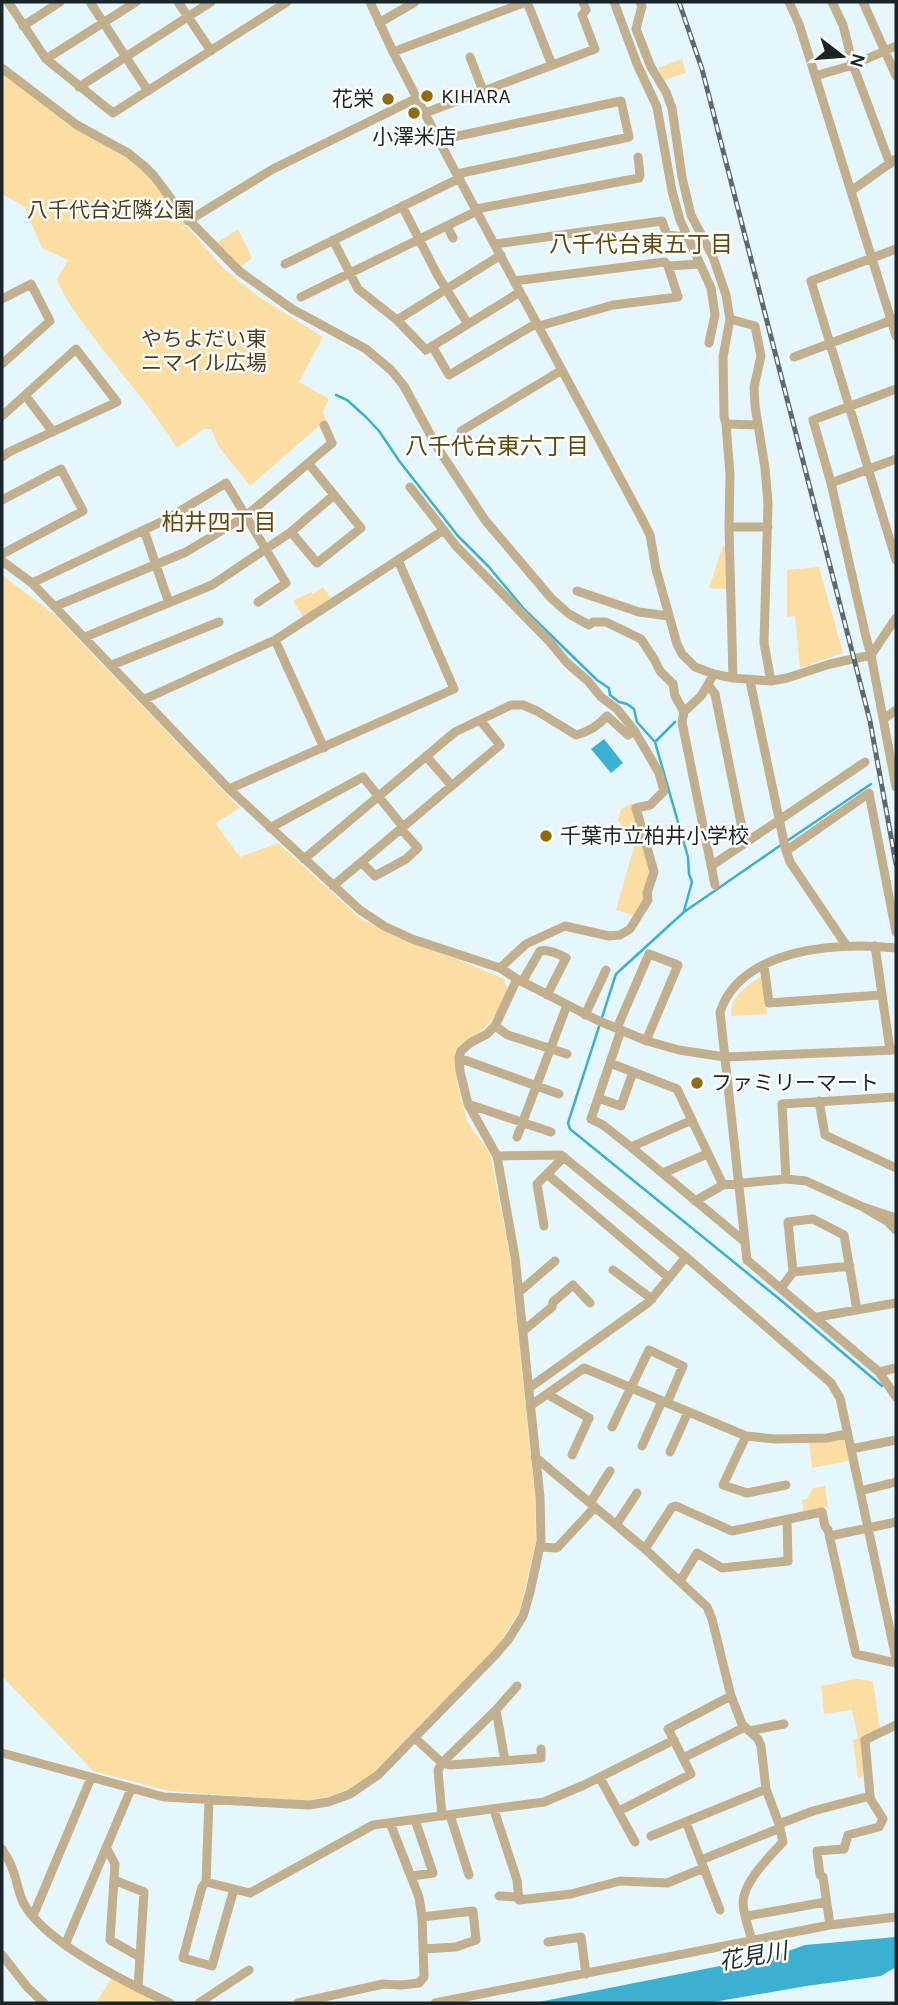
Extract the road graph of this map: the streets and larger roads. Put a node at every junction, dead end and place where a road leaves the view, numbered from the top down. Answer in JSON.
{"nodes":[{"id":1,"x":8,"y":2,"type":"edge"},
{"id":2,"x":60,"y":2,"type":"edge"},
{"id":3,"x":90,"y":2,"type":"edge"},
{"id":4,"x":136,"y":2,"type":"edge"},
{"id":5,"x":178,"y":2,"type":"edge"},
{"id":6,"x":211,"y":2,"type":"edge"},
{"id":7,"x":267,"y":2,"type":"edge"},
{"id":8,"x":287,"y":2,"type":"edge"},
{"id":9,"x":415,"y":2,"type":"edge"},
{"id":10,"x":526,"y":2,"type":"edge"},
{"id":11,"x":583,"y":2,"type":"edge"},
{"id":12,"x":614,"y":2,"type":"edge"},
{"id":13,"x":640,"y":2,"type":"edge"},
{"id":14,"x":789,"y":2,"type":"edge"},
{"id":15,"x":832,"y":2,"type":"edge"},
{"id":16,"x":863,"y":2,"type":"edge"},
{"id":17,"x":372,"y":6,"type":"edge"},
{"id":18,"x":273,"y":11,"type":"junction"},
{"id":19,"x":188,"y":17,"type":"junction"},
{"id":20,"x":104,"y":23,"type":"junction"},
{"id":21,"x":379,"y":23,"type":"junction"},
{"id":22,"x":23,"y":26,"type":"junction"},
{"id":23,"x":896,"y":46,"type":"edge"},
{"id":24,"x":211,"y":51,"type":"junction"},
{"id":25,"x":885,"y":51,"type":"junction"},
{"id":26,"x":393,"y":52,"type":"junction"},
{"id":27,"x":126,"y":57,"type":"junction"},
{"id":28,"x":470,"y":57,"type":"dead end"},
{"id":29,"x":46,"y":59,"type":"junction"},
{"id":30,"x":552,"y":65,"type":"junction"},
{"id":31,"x":853,"y":65,"type":"junction"},
{"id":32,"x":2,"y":68,"type":"edge"},
{"id":33,"x":815,"y":76,"type":"junction"},
{"id":34,"x":896,"y":76,"type":"edge"},
{"id":35,"x":79,"y":87,"type":"junction"},
{"id":36,"x":148,"y":91,"type":"junction"},
{"id":37,"x":483,"y":91,"type":"junction"},
{"id":38,"x":417,"y":98,"type":"junction"},
{"id":39,"x":425,"y":113,"type":"junction"},
{"id":40,"x":439,"y":140,"type":"junction"},
{"id":41,"x":638,"y":157,"type":"dead end"},
{"id":42,"x":893,"y":162,"type":"edge"},
{"id":43,"x":458,"y":176,"type":"junction"},
{"id":44,"x":851,"y":191,"type":"junction"},
{"id":45,"x":402,"y":206,"type":"junction"},
{"id":46,"x":477,"y":210,"type":"junction"},
{"id":47,"x":188,"y":221,"type":"junction"},
{"id":48,"x":447,"y":226,"type":"junction"},
{"id":49,"x":453,"y":237,"type":"dead end"},
{"id":50,"x":687,"y":237,"type":"junction"},
{"id":51,"x":333,"y":240,"type":"junction"},
{"id":52,"x":419,"y":240,"type":"junction"},
{"id":53,"x":495,"y":244,"type":"junction"},
{"id":54,"x":896,"y":249,"type":"edge"},
{"id":55,"x":501,"y":255,"type":"junction"},
{"id":56,"x":872,"y":258,"type":"junction"},
{"id":57,"x":285,"y":264,"type":"dead end"},
{"id":58,"x":699,"y":264,"type":"junction"},
{"id":59,"x":668,"y":266,"type":"junction"},
{"id":60,"x":350,"y":273,"type":"junction"},
{"id":61,"x":514,"y":281,"type":"junction"},
{"id":62,"x":447,"y":289,"type":"junction"},
{"id":63,"x":520,"y":292,"type":"junction"},
{"id":64,"x":301,"y":297,"type":"dead end"},
{"id":65,"x":2,"y":299,"type":"edge"},
{"id":66,"x":730,"y":319,"type":"junction"},
{"id":67,"x":397,"y":320,"type":"junction"},
{"id":68,"x":894,"y":320,"type":"edge"},
{"id":69,"x":468,"y":324,"type":"junction"},
{"id":70,"x":538,"y":324,"type":"junction"},
{"id":71,"x":896,"y":336,"type":"edge"},
{"id":72,"x":709,"y":343,"type":"dead end"},
{"id":73,"x":830,"y":344,"type":"junction"},
{"id":74,"x":432,"y":346,"type":"junction"},
{"id":75,"x":794,"y":357,"type":"dead end"},
{"id":76,"x":2,"y":364,"type":"edge"},
{"id":77,"x":562,"y":370,"type":"junction"},
{"id":78,"x":896,"y":389,"type":"edge"},
{"id":79,"x":25,"y":395,"type":"junction"},
{"id":80,"x":850,"y":407,"type":"junction"},
{"id":81,"x":2,"y":416,"type":"edge"},
{"id":82,"x":726,"y":424,"type":"junction"},
{"id":83,"x":324,"y":425,"type":"dead end"},
{"id":84,"x":758,"y":425,"type":"junction"},
{"id":85,"x":461,"y":431,"type":"dead end"},
{"id":86,"x":53,"y":432,"type":"junction"},
{"id":87,"x":2,"y":457,"type":"edge"},
{"id":88,"x":896,"y":458,"type":"edge"},
{"id":89,"x":309,"y":464,"type":"junction"},
{"id":90,"x":869,"y":469,"type":"junction"},
{"id":91,"x":831,"y":483,"type":"junction"},
{"id":92,"x":410,"y":487,"type":"dead end"},
{"id":93,"x":334,"y":495,"type":"junction"},
{"id":94,"x":2,"y":500,"type":"edge"},
{"id":95,"x":246,"y":516,"type":"junction"},
{"id":96,"x":729,"y":527,"type":"junction"},
{"id":97,"x":768,"y":527,"type":"junction"},
{"id":98,"x":144,"y":530,"type":"junction"},
{"id":99,"x":444,"y":530,"type":"junction"},
{"id":100,"x":291,"y":532,"type":"junction"},
{"id":101,"x":267,"y":550,"type":"junction"},
{"id":102,"x":2,"y":554,"type":"edge"},
{"id":103,"x":896,"y":560,"type":"edge"},
{"id":104,"x":2,"y":561,"type":"edge"},
{"id":105,"x":398,"y":561,"type":"junction"},
{"id":106,"x":156,"y":565,"type":"junction"},
{"id":107,"x":32,"y":583,"type":"junction"},
{"id":108,"x":577,"y":591,"type":"dead end"},
{"id":109,"x":258,"y":602,"type":"dead end"},
{"id":110,"x":169,"y":603,"type":"junction"},
{"id":111,"x":55,"y":606,"type":"junction"},
{"id":112,"x":668,"y":616,"type":"junction"},
{"id":113,"x":896,"y":618,"type":"edge"},
{"id":114,"x":219,"y":622,"type":"dead end"},
{"id":115,"x":85,"y":637,"type":"junction"},
{"id":116,"x":275,"y":640,"type":"junction"},
{"id":117,"x":871,"y":655,"type":"junction"},
{"id":118,"x":112,"y":665,"type":"junction"},
{"id":119,"x":710,"y":673,"type":"junction"},
{"id":120,"x":733,"y":678,"type":"junction"},
{"id":121,"x":750,"y":681,"type":"junction"},
{"id":122,"x":771,"y":681,"type":"junction"},
{"id":123,"x":709,"y":686,"type":"junction"},
{"id":124,"x":145,"y":699,"type":"junction"},
{"id":125,"x":896,"y":710,"type":"edge"},
{"id":126,"x":684,"y":712,"type":"junction"},
{"id":127,"x":884,"y":719,"type":"junction"},
{"id":128,"x":480,"y":720,"type":"junction"},
{"id":129,"x":634,"y":730,"type":"junction"},
{"id":130,"x":324,"y":748,"type":"junction"},
{"id":131,"x":426,"y":756,"type":"junction"},
{"id":132,"x":865,"y":762,"type":"dead end"},
{"id":133,"x":896,"y":780,"type":"edge"},
{"id":134,"x":452,"y":786,"type":"junction"},
{"id":135,"x":229,"y":789,"type":"junction"},
{"id":136,"x":379,"y":796,"type":"junction"},
{"id":137,"x":779,"y":820,"type":"junction"},
{"id":138,"x":270,"y":828,"type":"junction"},
{"id":139,"x":402,"y":828,"type":"junction"},
{"id":140,"x":745,"y":843,"type":"junction"},
{"id":141,"x":784,"y":845,"type":"junction"},
{"id":142,"x":304,"y":859,"type":"junction"},
{"id":143,"x":361,"y":862,"type":"junction"},
{"id":144,"x":711,"y":866,"type":"junction"},
{"id":145,"x":333,"y":886,"type":"junction"},
{"id":146,"x":715,"y":886,"type":"dead end"},
{"id":147,"x":896,"y":932,"type":"edge"},
{"id":148,"x":846,"y":946,"type":"junction"},
{"id":149,"x":876,"y":946,"type":"junction"},
{"id":150,"x":896,"y":948,"type":"edge"},
{"id":151,"x":764,"y":965,"type":"junction"},
{"id":152,"x":500,"y":968,"type":"junction"},
{"id":153,"x":606,"y":970,"type":"dead end"},
{"id":154,"x":519,"y":980,"type":"junction"},
{"id":155,"x":547,"y":995,"type":"junction"},
{"id":156,"x":881,"y":995,"type":"junction"},
{"id":157,"x":567,"y":1005,"type":"junction"},
{"id":158,"x":585,"y":1015,"type":"junction"},
{"id":159,"x":495,"y":1026,"type":"junction"},
{"id":160,"x":619,"y":1029,"type":"junction"},
{"id":161,"x":646,"y":1041,"type":"junction"},
{"id":162,"x":551,"y":1048,"type":"junction"},
{"id":163,"x":893,"y":1050,"type":"edge"},
{"id":164,"x":567,"y":1054,"type":"dead end"},
{"id":165,"x":725,"y":1057,"type":"junction"},
{"id":166,"x":459,"y":1058,"type":"junction"},
{"id":167,"x":610,"y":1063,"type":"junction"},
{"id":168,"x":633,"y":1072,"type":"junction"},
{"id":169,"x":537,"y":1086,"type":"junction"},
{"id":170,"x":559,"y":1094,"type":"dead end"},
{"id":171,"x":896,"y":1097,"type":"edge"},
{"id":172,"x":598,"y":1098,"type":"junction"},
{"id":173,"x":819,"y":1101,"type":"junction"},
{"id":174,"x":468,"y":1104,"type":"junction"},
{"id":175,"x":692,"y":1120,"type":"junction"},
{"id":176,"x":523,"y":1122,"type":"junction"},
{"id":177,"x":551,"y":1132,"type":"dead end"},
{"id":178,"x":517,"y":1137,"type":"dead end"},
{"id":179,"x":631,"y":1147,"type":"junction"},
{"id":180,"x":707,"y":1154,"type":"junction"},
{"id":181,"x":497,"y":1156,"type":"junction"},
{"id":182,"x":564,"y":1157,"type":"junction"},
{"id":183,"x":896,"y":1168,"type":"edge"},
{"id":184,"x":663,"y":1173,"type":"junction"},
{"id":185,"x":547,"y":1174,"type":"junction"},
{"id":186,"x":786,"y":1180,"type":"junction"},
{"id":187,"x":739,"y":1183,"type":"junction"},
{"id":188,"x":723,"y":1185,"type":"junction"},
{"id":189,"x":695,"y":1201,"type":"junction"},
{"id":190,"x":863,"y":1206,"type":"junction"},
{"id":191,"x":896,"y":1218,"type":"edge"},
{"id":192,"x":544,"y":1226,"type":"dead end"},
{"id":193,"x":896,"y":1230,"type":"edge"},
{"id":194,"x":745,"y":1242,"type":"junction"},
{"id":195,"x":686,"y":1257,"type":"junction"},
{"id":196,"x":555,"y":1261,"type":"dead end"},
{"id":197,"x":850,"y":1266,"type":"junction"},
{"id":198,"x":614,"y":1269,"type":"dead end"},
{"id":199,"x":793,"y":1272,"type":"junction"},
{"id":200,"x":669,"y":1278,"type":"junction"},
{"id":201,"x":780,"y":1288,"type":"junction"},
{"id":202,"x":519,"y":1292,"type":"junction"},
{"id":203,"x":652,"y":1299,"type":"junction"},
{"id":204,"x":590,"y":1303,"type":"dead end"},
{"id":205,"x":896,"y":1303,"type":"edge"},
{"id":206,"x":857,"y":1310,"type":"junction"},
{"id":207,"x":817,"y":1317,"type":"junction"},
{"id":208,"x":523,"y":1331,"type":"junction"},
{"id":209,"x":896,"y":1368,"type":"edge"},
{"id":210,"x":879,"y":1371,"type":"junction"},
{"id":211,"x":528,"y":1388,"type":"junction"},
{"id":212,"x":632,"y":1389,"type":"junction"},
{"id":213,"x":547,"y":1394,"type":"junction"},
{"id":214,"x":896,"y":1397,"type":"edge"},
{"id":215,"x":665,"y":1402,"type":"junction"},
{"id":216,"x":530,"y":1406,"type":"junction"},
{"id":217,"x":688,"y":1412,"type":"junction"},
{"id":218,"x":612,"y":1427,"type":"dead end"},
{"id":219,"x":847,"y":1434,"type":"junction"},
{"id":220,"x":746,"y":1436,"type":"junction"},
{"id":221,"x":896,"y":1440,"type":"edge"},
{"id":222,"x":642,"y":1446,"type":"dead end"},
{"id":223,"x":851,"y":1449,"type":"junction"},
{"id":224,"x":670,"y":1452,"type":"dead end"},
{"id":225,"x":572,"y":1455,"type":"dead end"},
{"id":226,"x":535,"y":1457,"type":"junction"},
{"id":227,"x":610,"y":1471,"type":"dead end"},
{"id":228,"x":896,"y":1482,"type":"edge"},
{"id":229,"x":786,"y":1485,"type":"dead end"},
{"id":230,"x":860,"y":1491,"type":"junction"},
{"id":231,"x":637,"y":1493,"type":"dead end"},
{"id":232,"x":593,"y":1505,"type":"junction"},
{"id":233,"x":787,"y":1520,"type":"junction"},
{"id":234,"x":896,"y":1522,"type":"edge"},
{"id":235,"x":617,"y":1525,"type":"junction"},
{"id":236,"x":868,"y":1528,"type":"junction"},
{"id":237,"x":830,"y":1536,"type":"junction"},
{"id":238,"x":540,"y":1548,"type":"junction"},
{"id":239,"x":645,"y":1549,"type":"junction"},
{"id":240,"x":680,"y":1581,"type":"junction"},
{"id":241,"x":896,"y":1661,"type":"edge"},
{"id":242,"x":517,"y":1686,"type":"dead end"},
{"id":243,"x":731,"y":1696,"type":"junction"},
{"id":244,"x":496,"y":1710,"type":"junction"},
{"id":245,"x":784,"y":1724,"type":"dead end"},
{"id":246,"x":896,"y":1726,"type":"edge"},
{"id":247,"x":747,"y":1729,"type":"junction"},
{"id":248,"x":415,"y":1738,"type":"junction"},
{"id":249,"x":674,"y":1740,"type":"junction"},
{"id":250,"x":541,"y":1749,"type":"dead end"},
{"id":251,"x":2,"y":1753,"type":"edge"},
{"id":252,"x":683,"y":1758,"type":"junction"},
{"id":253,"x":505,"y":1761,"type":"junction"},
{"id":254,"x":442,"y":1763,"type":"junction"},
{"id":255,"x":91,"y":1778,"type":"junction"},
{"id":256,"x":600,"y":1778,"type":"junction"},
{"id":257,"x":131,"y":1789,"type":"junction"},
{"id":258,"x":766,"y":1789,"type":"junction"},
{"id":259,"x":870,"y":1796,"type":"junction"},
{"id":260,"x":209,"y":1799,"type":"junction"},
{"id":261,"x":495,"y":1810,"type":"junction"},
{"id":262,"x":619,"y":1811,"type":"junction"},
{"id":263,"x":446,"y":1815,"type":"junction"},
{"id":264,"x":415,"y":1820,"type":"junction"},
{"id":265,"x":686,"y":1822,"type":"junction"},
{"id":266,"x":390,"y":1823,"type":"junction"},
{"id":267,"x":779,"y":1826,"type":"junction"},
{"id":268,"x":652,"y":1836,"type":"dead end"},
{"id":269,"x":635,"y":1842,"type":"dead end"},
{"id":270,"x":106,"y":1847,"type":"junction"},
{"id":271,"x":2,"y":1849,"type":"edge"},
{"id":272,"x":702,"y":1864,"type":"junction"},
{"id":273,"x":469,"y":1875,"type":"dead end"},
{"id":274,"x":412,"y":1876,"type":"junction"},
{"id":275,"x":114,"y":1880,"type":"junction"},
{"id":276,"x":206,"y":1882,"type":"junction"},
{"id":277,"x":234,"y":1889,"type":"junction"},
{"id":278,"x":499,"y":1896,"type":"dead end"},
{"id":279,"x":518,"y":1897,"type":"junction"},
{"id":280,"x":826,"y":1902,"type":"junction"},
{"id":281,"x":720,"y":1910,"type":"dead end"},
{"id":282,"x":33,"y":1916,"type":"junction"},
{"id":283,"x":747,"y":1916,"type":"junction"},
{"id":284,"x":422,"y":1917,"type":"junction"},
{"id":285,"x":896,"y":1917,"type":"edge"},
{"id":286,"x":830,"y":1926,"type":"junction"},
{"id":287,"x":752,"y":1941,"type":"junction"},
{"id":288,"x":548,"y":1942,"type":"dead end"},
{"id":289,"x":65,"y":1945,"type":"junction"},
{"id":290,"x":423,"y":1949,"type":"junction"},
{"id":291,"x":2,"y":1955,"type":"edge"},
{"id":292,"x":140,"y":1957,"type":"junction"},
{"id":293,"x":249,"y":1970,"type":"dead end"},
{"id":294,"x":586,"y":1974,"type":"junction"},
{"id":295,"x":138,"y":1988,"type":"junction"},
{"id":296,"x":44,"y":2003,"type":"edge"},
{"id":297,"x":170,"y":2003,"type":"edge"},
{"id":298,"x":199,"y":2003,"type":"edge"},
{"id":299,"x":298,"y":2003,"type":"edge"},
{"id":300,"x":435,"y":2003,"type":"edge"}],
"edges":[{"from":1,"to":22,"type":"street"},
{"from":2,"to":22,"type":"street"},
{"from":3,"to":20,"type":"street"},
{"from":4,"to":20,"type":"street"},
{"from":5,"to":19,"type":"street"},
{"from":6,"to":19,"type":"street"},
{"from":7,"to":18,"type":"street"},
{"from":8,"to":18,"type":"street"},
{"from":9,"to":21,"type":"street"},
{"from":10,"to":26,"type":"street"},
{"from":10,"to":30,"type":"street"},
{"from":11,"to":30,"type":"street"},
{"from":12,"to":50,"type":"street"},
{"from":13,"to":66,"type":"street"},
{"from":14,"to":33,"type":"street"},
{"from":15,"to":31,"type":"street"},
{"from":16,"to":25,"type":"street"},
{"from":17,"to":21,"type":"street"},
{"from":18,"to":24,"type":"street"},
{"from":19,"to":24,"type":"street"},
{"from":19,"to":27,"type":"street"},
{"from":20,"to":27,"type":"street"},
{"from":20,"to":29,"type":"street"},
{"from":21,"to":26,"type":"street"},
{"from":22,"to":29,"type":"street"},
{"from":23,"to":25,"type":"street"},
{"from":24,"to":36,"type":"street"},
{"from":25,"to":31,"type":"street"},
{"from":25,"to":34,"type":"street"},
{"from":26,"to":38,"type":"street"},
{"from":27,"to":35,"type":"street"},
{"from":27,"to":36,"type":"street"},
{"from":28,"to":37,"type":"street"},
{"from":29,"to":35,"type":"street"},
{"from":30,"to":37,"type":"street"},
{"from":31,"to":33,"type":"street"},
{"from":31,"to":42,"type":"street"},
{"from":32,"to":47,"type":"street"},
{"from":33,"to":44,"type":"street"},
{"from":35,"to":36,"type":"street"},
{"from":37,"to":39,"type":"street"},
{"from":38,"to":39,"type":"street"},
{"from":38,"to":47,"type":"street"},
{"from":39,"to":40,"type":"street"},
{"from":40,"to":43,"type":"street"},
{"from":40,"to":43,"type":"street"},
{"from":41,"to":46,"type":"street"},
{"from":42,"to":44,"type":"street"},
{"from":43,"to":45,"type":"street"},
{"from":43,"to":46,"type":"street"},
{"from":44,"to":56,"type":"street"},
{"from":45,"to":51,"type":"street"},
{"from":45,"to":52,"type":"street"},
{"from":46,"to":48,"type":"street"},
{"from":46,"to":53,"type":"street"},
{"from":47,"to":126,"type":"street"},
{"from":48,"to":49,"type":"street"},
{"from":48,"to":52,"type":"street"},
{"from":50,"to":53,"type":"street"},
{"from":50,"to":58,"type":"street"},
{"from":51,"to":57,"type":"street"},
{"from":51,"to":60,"type":"street"},
{"from":52,"to":60,"type":"street"},
{"from":52,"to":62,"type":"street"},
{"from":53,"to":55,"type":"street"},
{"from":54,"to":56,"type":"street"},
{"from":55,"to":61,"type":"street"},
{"from":55,"to":62,"type":"street"},
{"from":56,"to":68,"type":"street"},
{"from":56,"to":73,"type":"street"},
{"from":58,"to":59,"type":"street"},
{"from":58,"to":72,"type":"street"},
{"from":59,"to":61,"type":"street"},
{"from":59,"to":70,"type":"street"},
{"from":60,"to":64,"type":"street"},
{"from":60,"to":67,"type":"street"},
{"from":61,"to":63,"type":"street"},
{"from":62,"to":67,"type":"street"},
{"from":62,"to":69,"type":"street"},
{"from":63,"to":69,"type":"street"},
{"from":63,"to":70,"type":"street"},
{"from":65,"to":76,"type":"street"},
{"from":66,"to":82,"type":"street"},
{"from":66,"to":84,"type":"street"},
{"from":67,"to":74,"type":"street"},
{"from":68,"to":71,"type":"street"},
{"from":68,"to":73,"type":"street"},
{"from":69,"to":74,"type":"street"},
{"from":70,"to":74,"type":"street"},
{"from":70,"to":77,"type":"street"},
{"from":73,"to":75,"type":"street"},
{"from":73,"to":80,"type":"street"},
{"from":77,"to":85,"type":"street"},
{"from":77,"to":112,"type":"street"},
{"from":78,"to":80,"type":"street"},
{"from":79,"to":81,"type":"street"},
{"from":79,"to":86,"type":"street"},
{"from":79,"to":86,"type":"street"},
{"from":80,"to":90,"type":"street"},
{"from":80,"to":91,"type":"street"},
{"from":82,"to":84,"type":"street"},
{"from":82,"to":96,"type":"street"},
{"from":83,"to":89,"type":"street"},
{"from":84,"to":97,"type":"street"},
{"from":86,"to":87,"type":"street"},
{"from":88,"to":90,"type":"street"},
{"from":89,"to":93,"type":"street"},
{"from":89,"to":95,"type":"street"},
{"from":90,"to":91,"type":"street"},
{"from":90,"to":103,"type":"street"},
{"from":91,"to":117,"type":"street"},
{"from":92,"to":99,"type":"street"},
{"from":93,"to":100,"type":"street"},
{"from":93,"to":100,"type":"street"},
{"from":94,"to":102,"type":"street"},
{"from":95,"to":98,"type":"street"},
{"from":95,"to":101,"type":"street"},
{"from":95,"to":106,"type":"street"},
{"from":96,"to":97,"type":"street"},
{"from":96,"to":120,"type":"street"},
{"from":97,"to":122,"type":"street"},
{"from":98,"to":106,"type":"street"},
{"from":98,"to":107,"type":"street"},
{"from":99,"to":105,"type":"street"},
{"from":99,"to":129,"type":"street"},
{"from":100,"to":101,"type":"street"},
{"from":101,"to":109,"type":"street"},
{"from":101,"to":110,"type":"street"},
{"from":104,"to":107,"type":"street"},
{"from":105,"to":116,"type":"street"},
{"from":105,"to":130,"type":"street"},
{"from":106,"to":110,"type":"street"},
{"from":106,"to":111,"type":"street"},
{"from":107,"to":111,"type":"street"},
{"from":108,"to":112,"type":"street"},
{"from":110,"to":115,"type":"street"},
{"from":111,"to":115,"type":"street"},
{"from":112,"to":119,"type":"street"},
{"from":113,"to":117,"type":"street"},
{"from":114,"to":118,"type":"street"},
{"from":115,"to":118,"type":"street"},
{"from":116,"to":124,"type":"street"},
{"from":116,"to":130,"type":"street"},
{"from":117,"to":122,"type":"street"},
{"from":117,"to":127,"type":"street"},
{"from":118,"to":124,"type":"street"},
{"from":119,"to":120,"type":"street"},
{"from":119,"to":123,"type":"street"},
{"from":120,"to":121,"type":"street"},
{"from":121,"to":122,"type":"street"},
{"from":121,"to":137,"type":"street"},
{"from":123,"to":126,"type":"street"},
{"from":123,"to":140,"type":"street"},
{"from":124,"to":135,"type":"street"},
{"from":125,"to":127,"type":"street"},
{"from":126,"to":144,"type":"street"},
{"from":127,"to":133,"type":"street"},
{"from":128,"to":129,"type":"street"},
{"from":128,"to":131,"type":"street"},
{"from":128,"to":134,"type":"street"},
{"from":129,"to":152,"type":"street"},
{"from":130,"to":135,"type":"street"},
{"from":131,"to":134,"type":"street"},
{"from":131,"to":136,"type":"street"},
{"from":132,"to":137,"type":"street"},
{"from":134,"to":139,"type":"street"},
{"from":135,"to":138,"type":"street"},
{"from":136,"to":138,"type":"street"},
{"from":136,"to":139,"type":"street"},
{"from":136,"to":142,"type":"street"},
{"from":137,"to":140,"type":"street"},
{"from":137,"to":141,"type":"street"},
{"from":138,"to":142,"type":"street"},
{"from":139,"to":143,"type":"street"},
{"from":139,"to":143,"type":"street"},
{"from":140,"to":144,"type":"street"},
{"from":141,"to":147,"type":"street"},
{"from":141,"to":148,"type":"street"},
{"from":142,"to":145,"type":"street"},
{"from":143,"to":145,"type":"street"},
{"from":144,"to":146,"type":"street"},
{"from":145,"to":152,"type":"street"},
{"from":148,"to":149,"type":"street"},
{"from":148,"to":151,"type":"street"},
{"from":149,"to":150,"type":"street"},
{"from":149,"to":156,"type":"street"},
{"from":151,"to":156,"type":"street"},
{"from":151,"to":165,"type":"street"},
{"from":152,"to":154,"type":"street"},
{"from":153,"to":158,"type":"street"},
{"from":154,"to":155,"type":"street"},
{"from":154,"to":155,"type":"street"},
{"from":154,"to":159,"type":"street"},
{"from":155,"to":157,"type":"street"},
{"from":156,"to":163,"type":"street"},
{"from":157,"to":158,"type":"street"},
{"from":157,"to":162,"type":"street"},
{"from":158,"to":160,"type":"street"},
{"from":159,"to":162,"type":"street"},
{"from":159,"to":166,"type":"street"},
{"from":160,"to":161,"type":"street"},
{"from":160,"to":161,"type":"street"},
{"from":160,"to":167,"type":"street"},
{"from":161,"to":165,"type":"street"},
{"from":162,"to":164,"type":"street"},
{"from":162,"to":169,"type":"street"},
{"from":163,"to":165,"type":"street"},
{"from":165,"to":187,"type":"street"},
{"from":166,"to":169,"type":"street"},
{"from":166,"to":174,"type":"street"},
{"from":167,"to":168,"type":"street"},
{"from":167,"to":172,"type":"street"},
{"from":168,"to":172,"type":"street"},
{"from":168,"to":175,"type":"street"},
{"from":169,"to":170,"type":"street"},
{"from":169,"to":176,"type":"street"},
{"from":171,"to":173,"type":"street"},
{"from":172,"to":179,"type":"street"},
{"from":173,"to":183,"type":"street"},
{"from":173,"to":186,"type":"street"},
{"from":174,"to":176,"type":"street"},
{"from":174,"to":181,"type":"street"},
{"from":175,"to":179,"type":"street"},
{"from":175,"to":180,"type":"street"},
{"from":176,"to":177,"type":"street"},
{"from":176,"to":178,"type":"street"},
{"from":179,"to":184,"type":"street"},
{"from":180,"to":184,"type":"street"},
{"from":180,"to":188,"type":"street"},
{"from":181,"to":182,"type":"street"},
{"from":181,"to":202,"type":"street"},
{"from":182,"to":185,"type":"street"},
{"from":182,"to":195,"type":"street"},
{"from":184,"to":189,"type":"street"},
{"from":185,"to":192,"type":"street"},
{"from":185,"to":200,"type":"street"},
{"from":186,"to":187,"type":"street"},
{"from":186,"to":190,"type":"street"},
{"from":187,"to":188,"type":"street"},
{"from":187,"to":194,"type":"street"},
{"from":188,"to":189,"type":"street"},
{"from":189,"to":194,"type":"street"},
{"from":190,"to":191,"type":"street"},
{"from":190,"to":193,"type":"street"},
{"from":194,"to":201,"type":"street"},
{"from":195,"to":200,"type":"street"},
{"from":195,"to":219,"type":"street"},
{"from":196,"to":202,"type":"street"},
{"from":197,"to":199,"type":"street"},
{"from":197,"to":199,"type":"street"},
{"from":197,"to":206,"type":"street"},
{"from":198,"to":203,"type":"street"},
{"from":199,"to":201,"type":"street"},
{"from":200,"to":203,"type":"street"},
{"from":201,"to":207,"type":"street"},
{"from":202,"to":208,"type":"street"},
{"from":203,"to":211,"type":"street"},
{"from":204,"to":208,"type":"street"},
{"from":205,"to":206,"type":"street"},
{"from":206,"to":207,"type":"street"},
{"from":207,"to":210,"type":"street"},
{"from":208,"to":211,"type":"street"},
{"from":209,"to":210,"type":"street"},
{"from":210,"to":214,"type":"street"},
{"from":211,"to":216,"type":"street"},
{"from":212,"to":213,"type":"street"},
{"from":212,"to":215,"type":"street"},
{"from":212,"to":215,"type":"street"},
{"from":212,"to":218,"type":"street"},
{"from":213,"to":216,"type":"street"},
{"from":213,"to":225,"type":"street"},
{"from":215,"to":217,"type":"street"},
{"from":215,"to":222,"type":"street"},
{"from":216,"to":226,"type":"street"},
{"from":217,"to":220,"type":"street"},
{"from":217,"to":224,"type":"street"},
{"from":219,"to":220,"type":"street"},
{"from":219,"to":223,"type":"street"},
{"from":220,"to":229,"type":"street"},
{"from":221,"to":223,"type":"street"},
{"from":223,"to":230,"type":"street"},
{"from":226,"to":232,"type":"street"},
{"from":226,"to":238,"type":"street"},
{"from":227,"to":232,"type":"street"},
{"from":228,"to":230,"type":"street"},
{"from":230,"to":236,"type":"street"},
{"from":231,"to":235,"type":"street"},
{"from":232,"to":235,"type":"street"},
{"from":232,"to":238,"type":"street"},
{"from":233,"to":237,"type":"street"},
{"from":233,"to":239,"type":"street"},
{"from":233,"to":240,"type":"street"},
{"from":234,"to":236,"type":"street"},
{"from":235,"to":239,"type":"street"},
{"from":236,"to":237,"type":"street"},
{"from":236,"to":241,"type":"street"},
{"from":237,"to":241,"type":"street"},
{"from":238,"to":248,"type":"street"},
{"from":239,"to":240,"type":"street"},
{"from":240,"to":243,"type":"street"},
{"from":242,"to":244,"type":"street"},
{"from":243,"to":247,"type":"street"},
{"from":243,"to":249,"type":"street"},
{"from":244,"to":253,"type":"street"},
{"from":244,"to":254,"type":"street"},
{"from":245,"to":247,"type":"street"},
{"from":246,"to":259,"type":"street"},
{"from":247,"to":252,"type":"street"},
{"from":247,"to":258,"type":"street"},
{"from":248,"to":254,"type":"street"},
{"from":248,"to":260,"type":"street"},
{"from":249,"to":252,"type":"street"},
{"from":249,"to":256,"type":"street"},
{"from":250,"to":253,"type":"street"},
{"from":251,"to":255,"type":"street"},
{"from":252,"to":262,"type":"street"},
{"from":253,"to":254,"type":"street"},
{"from":254,"to":263,"type":"street"},
{"from":255,"to":257,"type":"street"},
{"from":255,"to":282,"type":"street"},
{"from":256,"to":261,"type":"street"},
{"from":256,"to":262,"type":"street"},
{"from":257,"to":260,"type":"street"},
{"from":257,"to":270,"type":"street"},
{"from":258,"to":265,"type":"street"},
{"from":258,"to":267,"type":"street"},
{"from":259,"to":267,"type":"street"},
{"from":259,"to":280,"type":"street"},
{"from":260,"to":276,"type":"street"},
{"from":261,"to":263,"type":"street"},
{"from":261,"to":279,"type":"street"},
{"from":262,"to":269,"type":"street"},
{"from":263,"to":264,"type":"street"},
{"from":263,"to":273,"type":"street"},
{"from":264,"to":266,"type":"street"},
{"from":264,"to":274,"type":"street"},
{"from":265,"to":268,"type":"street"},
{"from":265,"to":272,"type":"street"},
{"from":266,"to":274,"type":"street"},
{"from":266,"to":277,"type":"street"},
{"from":267,"to":272,"type":"street"},
{"from":267,"to":283,"type":"street"},
{"from":270,"to":275,"type":"street"},
{"from":270,"to":289,"type":"street"},
{"from":271,"to":282,"type":"street"},
{"from":272,"to":279,"type":"street"},
{"from":272,"to":281,"type":"street"},
{"from":274,"to":284,"type":"street"},
{"from":275,"to":292,"type":"street"},
{"from":275,"to":292,"type":"street"},
{"from":276,"to":277,"type":"street"},
{"from":276,"to":277,"type":"street"},
{"from":278,"to":279,"type":"street"},
{"from":280,"to":283,"type":"street"},
{"from":280,"to":286,"type":"street"},
{"from":282,"to":289,"type":"street"},
{"from":283,"to":287,"type":"street"},
{"from":284,"to":290,"type":"street"},
{"from":284,"to":290,"type":"street"},
{"from":285,"to":286,"type":"street"},
{"from":286,"to":287,"type":"street"},
{"from":287,"to":294,"type":"street"},
{"from":288,"to":294,"type":"street"},
{"from":289,"to":295,"type":"street"},
{"from":290,"to":299,"type":"street"},
{"from":291,"to":296,"type":"street"},
{"from":292,"to":295,"type":"street"},
{"from":293,"to":298,"type":"street"},
{"from":294,"to":300,"type":"street"},
{"from":295,"to":297,"type":"street"}]}
